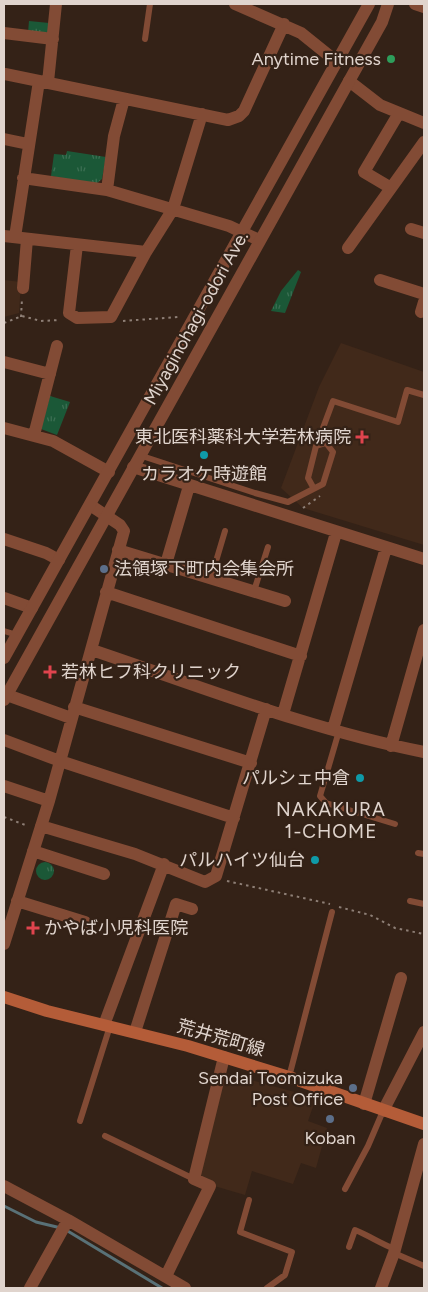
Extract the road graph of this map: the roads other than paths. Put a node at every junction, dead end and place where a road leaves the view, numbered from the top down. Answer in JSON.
{"nodes":[{"id":1,"x":56,"y":4,"type":"edge"},
{"id":2,"x":150,"y":4,"type":"edge"},
{"id":3,"x":235,"y":4,"type":"edge"},
{"id":4,"x":369,"y":4,"type":"edge"},
{"id":5,"x":388,"y":4,"type":"edge"},
{"id":6,"x":416,"y":4,"type":"edge"},
{"id":7,"x":424,"y":7,"type":"edge"},
{"id":8,"x":284,"y":24,"type":"junction"},
{"id":9,"x":4,"y":33,"type":"edge"},
{"id":10,"x":53,"y":39,"type":"junction"},
{"id":11,"x":145,"y":39,"type":"dead end"},
{"id":12,"x":337,"y":62,"type":"junction"},
{"id":13,"x":5,"y":74,"type":"edge"},
{"id":14,"x":44,"y":81,"type":"junction"},
{"id":15,"x":348,"y":82,"type":"junction"},
{"id":16,"x":124,"y":99,"type":"junction"},
{"id":17,"x":399,"y":113,"type":"junction"},
{"id":18,"x":202,"y":114,"type":"junction"},
{"id":19,"x":424,"y":123,"type":"edge"},
{"id":20,"x":4,"y":139,"type":"edge"},
{"id":21,"x":424,"y":142,"type":"edge"},
{"id":22,"x":28,"y":144,"type":"junction"},
{"id":23,"x":23,"y":178,"type":"junction"},
{"id":24,"x":391,"y":188,"type":"junction"},
{"id":25,"x":106,"y":190,"type":"junction"},
{"id":26,"x":173,"y":209,"type":"junction"},
{"id":27,"x":411,"y":229,"type":"dead end"},
{"id":28,"x":243,"y":231,"type":"junction"},
{"id":29,"x":424,"y":233,"type":"edge"},
{"id":30,"x":15,"y":237,"type":"edge"},
{"id":31,"x":259,"y":240,"type":"junction"},
{"id":32,"x":77,"y":245,"type":"junction"},
{"id":33,"x":348,"y":248,"type":"dead end"},
{"id":34,"x":146,"y":252,"type":"junction"},
{"id":35,"x":380,"y":280,"type":"dead end"},
{"id":36,"x":23,"y":288,"type":"road end"},
{"id":37,"x":424,"y":294,"type":"edge"},
{"id":38,"x":57,"y":346,"type":"dead end"},
{"id":39,"x":4,"y":362,"type":"edge"},
{"id":40,"x":50,"y":374,"type":"junction"},
{"id":41,"x":424,"y":395,"type":"edge"},
{"id":42,"x":4,"y":428,"type":"edge"},
{"id":43,"x":34,"y":435,"type":"junction"},
{"id":44,"x":326,"y":443,"type":"junction"},
{"id":45,"x":139,"y":455,"type":"junction"},
{"id":46,"x":133,"y":467,"type":"junction"},
{"id":47,"x":109,"y":472,"type":"junction"},
{"id":48,"x":189,"y":486,"type":"junction"},
{"id":49,"x":314,"y":487,"type":"junction"},
{"id":50,"x":90,"y":505,"type":"junction"},
{"id":51,"x":107,"y":515,"type":"junction"},
{"id":52,"x":225,"y":531,"type":"dead end"},
{"id":53,"x":336,"y":533,"type":"junction"},
{"id":54,"x":4,"y":539,"type":"edge"},
{"id":55,"x":268,"y":547,"type":"dead end"},
{"id":56,"x":386,"y":548,"type":"junction"},
{"id":57,"x":118,"y":550,"type":"junction"},
{"id":58,"x":424,"y":559,"type":"edge"},
{"id":59,"x":59,"y":560,"type":"junction"},
{"id":60,"x":166,"y":564,"type":"junction"},
{"id":61,"x":211,"y":578,"type":"junction"},
{"id":62,"x":254,"y":591,"type":"junction"},
{"id":63,"x":106,"y":592,"type":"junction"},
{"id":64,"x":4,"y":598,"type":"edge"},
{"id":65,"x":285,"y":601,"type":"dead end"},
{"id":66,"x":32,"y":608,"type":"junction"},
{"id":67,"x":424,"y":630,"type":"edge"},
{"id":68,"x":4,"y":631,"type":"edge"},
{"id":69,"x":17,"y":635,"type":"junction"},
{"id":70,"x":92,"y":650,"type":"junction"},
{"id":71,"x":300,"y":656,"type":"junction"},
{"id":72,"x":4,"y":658,"type":"edge"},
{"id":73,"x":5,"y":697,"type":"edge"},
{"id":74,"x":266,"y":709,"type":"junction"},
{"id":75,"x":72,"y":713,"type":"junction"},
{"id":76,"x":283,"y":714,"type":"junction"},
{"id":77,"x":336,"y":730,"type":"junction"},
{"id":78,"x":4,"y":740,"type":"edge"},
{"id":79,"x":391,"y":746,"type":"junction"},
{"id":80,"x":424,"y":752,"type":"edge"},
{"id":81,"x":60,"y":761,"type":"junction"},
{"id":82,"x":251,"y":763,"type":"junction"},
{"id":83,"x":4,"y":786,"type":"edge"},
{"id":84,"x":49,"y":801,"type":"junction"},
{"id":85,"x":234,"y":818,"type":"junction"},
{"id":86,"x":395,"y":824,"type":"dead end"},
{"id":87,"x":41,"y":828,"type":"junction"},
{"id":88,"x":33,"y":851,"type":"junction"},
{"id":89,"x":164,"y":864,"type":"junction"},
{"id":90,"x":104,"y":874,"type":"dead end"},
{"id":91,"x":17,"y":901,"type":"junction"},
{"id":92,"x":410,"y":901,"type":"dead end"},
{"id":93,"x":424,"y":904,"type":"edge"},
{"id":94,"x":192,"y":909,"type":"dead end"},
{"id":95,"x":332,"y":912,"type":"dead end"},
{"id":96,"x":85,"y":922,"type":"dead end"},
{"id":97,"x":4,"y":944,"type":"edge"},
{"id":98,"x":401,"y":978,"type":"dead end"},
{"id":99,"x":4,"y":997,"type":"edge"},
{"id":100,"x":107,"y":1025,"type":"junction"},
{"id":101,"x":135,"y":1032,"type":"junction"},
{"id":102,"x":424,"y":1032,"type":"edge"},
{"id":103,"x":224,"y":1057,"type":"junction"},
{"id":104,"x":289,"y":1076,"type":"junction"},
{"id":105,"x":364,"y":1104,"type":"junction"},
{"id":106,"x":382,"y":1111,"type":"junction"},
{"id":107,"x":80,"y":1121,"type":"dead end"},
{"id":108,"x":424,"y":1124,"type":"edge"},
{"id":109,"x":105,"y":1136,"type":"dead end"},
{"id":110,"x":424,"y":1144,"type":"edge"},
{"id":111,"x":194,"y":1179,"type":"junction"},
{"id":112,"x":4,"y":1186,"type":"edge"},
{"id":113,"x":345,"y":1188,"type":"dead end"},
{"id":114,"x":249,"y":1200,"type":"dead end"},
{"id":115,"x":65,"y":1226,"type":"junction"},
{"id":116,"x":350,"y":1247,"type":"dead end"},
{"id":117,"x":395,"y":1251,"type":"junction"},
{"id":118,"x":424,"y":1266,"type":"edge"},
{"id":119,"x":166,"y":1276,"type":"junction"},
{"id":120,"x":30,"y":1288,"type":"edge"},
{"id":121,"x":185,"y":1288,"type":"edge"},
{"id":122,"x":267,"y":1288,"type":"edge"},
{"id":123,"x":381,"y":1288,"type":"edge"}],
"edges":[{"from":1,"to":10,"type":"street"},
{"from":2,"to":11,"type":"lane"},
{"from":3,"to":8,"type":"street"},
{"from":4,"to":12,"type":"street","name":"Miyaginohagi-odori Ave."},
{"from":5,"to":15,"type":"street","name":"Miyaginohagi-odori Ave."},
{"from":6,"to":7,"type":"street"},
{"from":8,"to":12,"type":"street"},
{"from":8,"to":18,"type":"street"},
{"from":9,"to":10,"type":"street"},
{"from":10,"to":14,"type":"street"},
{"from":12,"to":28,"type":"street","name":"Miyaginohagi-odori Ave."},
{"from":13,"to":14,"type":"street"},
{"from":14,"to":16,"type":"street"},
{"from":14,"to":22,"type":"street"},
{"from":15,"to":17,"type":"street"},
{"from":15,"to":31,"type":"street","name":"Miyaginohagi-odori Ave."},
{"from":16,"to":18,"type":"street"},
{"from":16,"to":25,"type":"street"},
{"from":17,"to":19,"type":"street"},
{"from":17,"to":24,"type":"street"},
{"from":18,"to":26,"type":"street"},
{"from":20,"to":22,"type":"street"},
{"from":21,"to":24,"type":"street"},
{"from":22,"to":23,"type":"street"},
{"from":23,"to":25,"type":"street"},
{"from":23,"to":30,"type":"street"},
{"from":24,"to":33,"type":"street"},
{"from":25,"to":26,"type":"street"},
{"from":26,"to":28,"type":"street"},
{"from":26,"to":34,"type":"street"},
{"from":27,"to":29,"type":"street"},
{"from":28,"to":31,"type":"street"},
{"from":28,"to":47,"type":"street","name":"Miyaginohagi-odori Ave."},
{"from":30,"to":32,"type":"street"},
{"from":30,"to":36,"type":"street"},
{"from":31,"to":45,"type":"street","name":"Miyaginohagi-odori Ave."},
{"from":32,"to":34,"type":"street"},
{"from":32,"to":34,"type":"street"},
{"from":35,"to":37,"type":"street"},
{"from":38,"to":40,"type":"street"},
{"from":39,"to":40,"type":"street"},
{"from":40,"to":43,"type":"street"},
{"from":41,"to":44,"type":"lane"},
{"from":42,"to":43,"type":"street"},
{"from":43,"to":47,"type":"street"},
{"from":44,"to":49,"type":"lane"},
{"from":44,"to":49,"type":"lane"},
{"from":45,"to":46,"type":"street","name":"Miyaginohagi-odori Ave."},
{"from":45,"to":49,"type":"lane"},
{"from":46,"to":48,"type":"street"},
{"from":46,"to":51,"type":"street","name":"Miyaginohagi-odori Ave."},
{"from":47,"to":50,"type":"street","name":"Miyaginohagi-odori Ave."},
{"from":48,"to":53,"type":"street"},
{"from":48,"to":60,"type":"street"},
{"from":50,"to":51,"type":"street"},
{"from":50,"to":59,"type":"street","name":"Miyaginohagi-odori Ave."},
{"from":51,"to":57,"type":"street"},
{"from":51,"to":73,"type":"street","name":"Miyaginohagi-odori Ave."},
{"from":52,"to":61,"type":"lane"},
{"from":53,"to":56,"type":"street"},
{"from":53,"to":71,"type":"street"},
{"from":54,"to":59,"type":"street"},
{"from":55,"to":62,"type":"lane"},
{"from":56,"to":58,"type":"street"},
{"from":56,"to":77,"type":"street"},
{"from":57,"to":60,"type":"street"},
{"from":57,"to":63,"type":"street"},
{"from":59,"to":66,"type":"street","name":"Miyaginohagi-odori Ave."},
{"from":60,"to":61,"type":"street"},
{"from":61,"to":62,"type":"street"},
{"from":62,"to":65,"type":"street"},
{"from":63,"to":70,"type":"street"},
{"from":63,"to":71,"type":"street"},
{"from":64,"to":66,"type":"street"},
{"from":66,"to":69,"type":"street","name":"Miyaginohagi-odori Ave."},
{"from":67,"to":79,"type":"street"},
{"from":68,"to":69,"type":"lane"},
{"from":69,"to":72,"type":"street","name":"Miyaginohagi-odori Ave."},
{"from":70,"to":74,"type":"street"},
{"from":70,"to":75,"type":"street"},
{"from":71,"to":76,"type":"street"},
{"from":73,"to":75,"type":"street"},
{"from":74,"to":76,"type":"street"},
{"from":74,"to":82,"type":"street"},
{"from":75,"to":81,"type":"street"},
{"from":75,"to":82,"type":"street"},
{"from":76,"to":77,"type":"street"},
{"from":77,"to":79,"type":"street"},
{"from":77,"to":86,"type":"lane"},
{"from":78,"to":81,"type":"street"},
{"from":79,"to":80,"type":"street"},
{"from":81,"to":84,"type":"street"},
{"from":81,"to":85,"type":"street"},
{"from":82,"to":85,"type":"street"},
{"from":83,"to":84,"type":"street"},
{"from":84,"to":87,"type":"street"},
{"from":85,"to":89,"type":"street"},
{"from":87,"to":88,"type":"street"},
{"from":87,"to":89,"type":"street"},
{"from":88,"to":90,"type":"street"},
{"from":88,"to":91,"type":"street"},
{"from":89,"to":100,"type":"street"},
{"from":91,"to":96,"type":"street"},
{"from":91,"to":97,"type":"street"},
{"from":92,"to":93,"type":"lane"},
{"from":94,"to":101,"type":"street"},
{"from":95,"to":104,"type":"lane"},
{"from":98,"to":105,"type":"street"},
{"from":99,"to":100,"type":"main road","name":"荒井荒町線"},
{"from":100,"to":101,"type":"main road","name":"荒井荒町線"},
{"from":100,"to":107,"type":"lane"},
{"from":101,"to":103,"type":"main road","name":"荒井荒町線"},
{"from":102,"to":106,"type":"street"},
{"from":103,"to":104,"type":"main road","name":"荒井荒町線"},
{"from":103,"to":111,"type":"street"},
{"from":104,"to":105,"type":"main road","name":"荒井荒町線"},
{"from":105,"to":106,"type":"main road","name":"荒井荒町線"},
{"from":106,"to":108,"type":"main road","name":"荒井荒町線"},
{"from":106,"to":113,"type":"lane"},
{"from":109,"to":111,"type":"lane"},
{"from":110,"to":117,"type":"street"},
{"from":111,"to":119,"type":"street"},
{"from":112,"to":115,"type":"street"},
{"from":114,"to":122,"type":"lane"},
{"from":115,"to":119,"type":"street"},
{"from":115,"to":120,"type":"street"},
{"from":116,"to":117,"type":"lane"},
{"from":117,"to":118,"type":"lane"},
{"from":117,"to":123,"type":"street"},
{"from":119,"to":121,"type":"street"}]}
